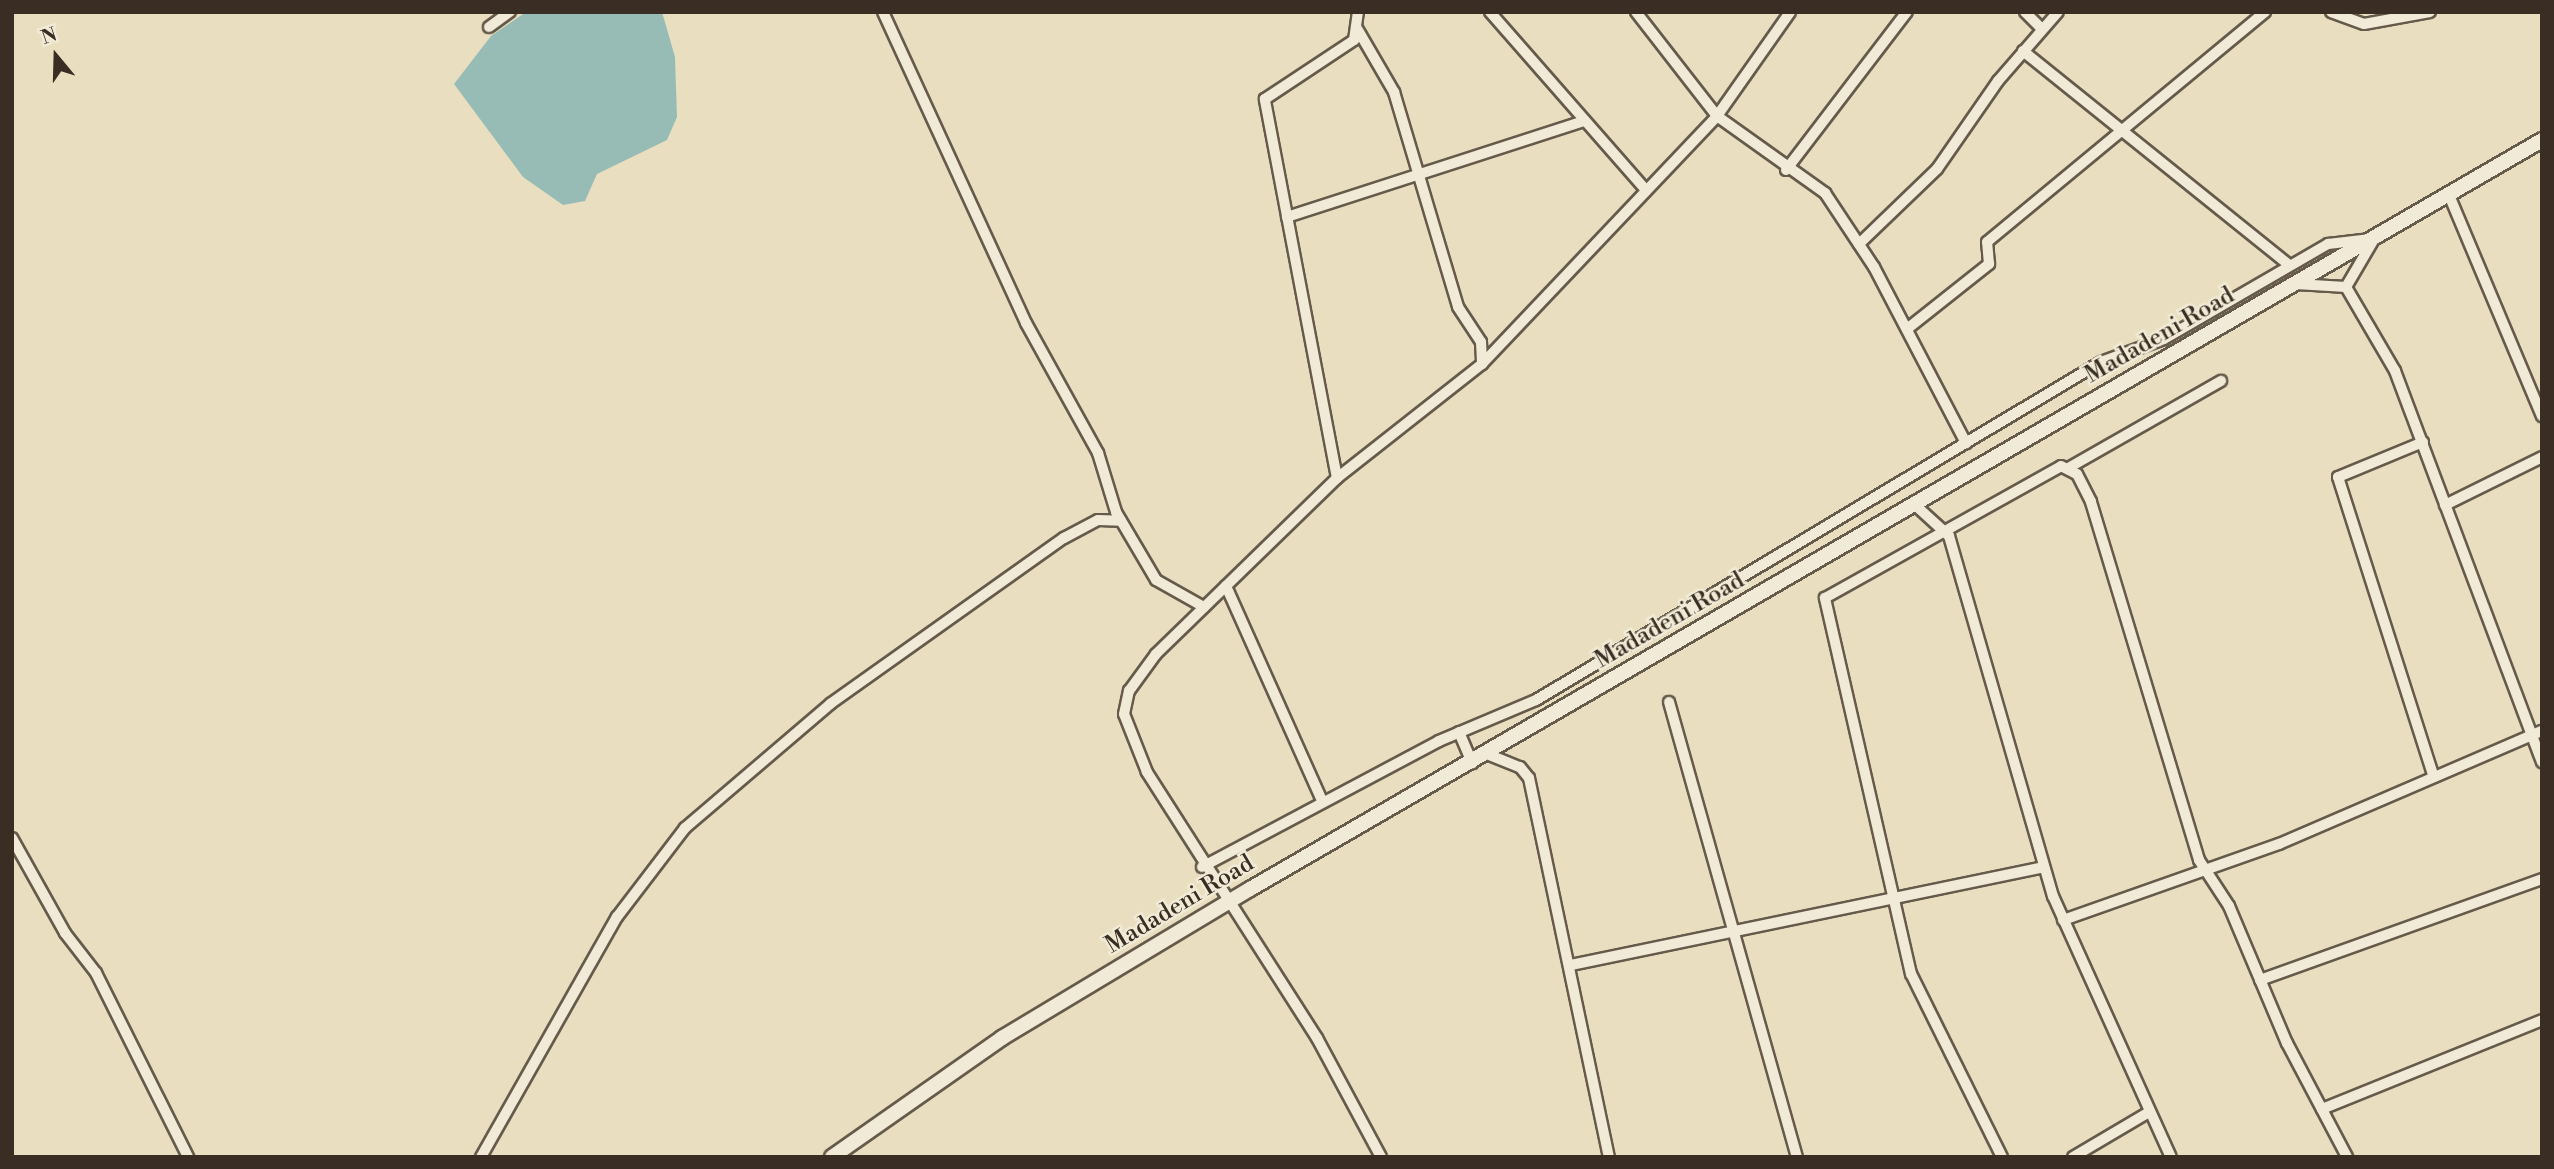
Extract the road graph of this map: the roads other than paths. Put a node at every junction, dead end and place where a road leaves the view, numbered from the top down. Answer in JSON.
{"nodes":[{"id":1,"x":510,"y":12,"type":"edge"},
{"id":2,"x":883,"y":12,"type":"edge"},
{"id":3,"x":1358,"y":12,"type":"edge"},
{"id":4,"x":1490,"y":12,"type":"edge"},
{"id":5,"x":1636,"y":12,"type":"edge"},
{"id":6,"x":1790,"y":12,"type":"edge"},
{"id":7,"x":1907,"y":12,"type":"edge"},
{"id":8,"x":2025,"y":12,"type":"edge"},
{"id":9,"x":2058,"y":12,"type":"edge"},
{"id":10,"x":2264,"y":12,"type":"edge"},
{"id":11,"x":2331,"y":12,"type":"edge"},
{"id":12,"x":2430,"y":12,"type":"edge"},
{"id":13,"x":489,"y":26,"type":"dead end"},
{"id":14,"x":2042,"y":29,"type":"junction"},
{"id":15,"x":1358,"y":30,"type":"junction"},
{"id":16,"x":2023,"y":51,"type":"junction"},
{"id":17,"x":1717,"y":116,"type":"junction"},
{"id":18,"x":1584,"y":121,"type":"junction"},
{"id":19,"x":2121,"y":129,"type":"junction"},
{"id":20,"x":2542,"y":140,"type":"edge"},
{"id":21,"x":1786,"y":170,"type":"junction"},
{"id":22,"x":1422,"y":177,"type":"junction"},
{"id":23,"x":1646,"y":190,"type":"junction"},
{"id":24,"x":2449,"y":195,"type":"junction"},
{"id":25,"x":1287,"y":217,"type":"junction"},
{"id":26,"x":2374,"y":239,"type":"junction"},
{"id":27,"x":1859,"y":244,"type":"junction"},
{"id":28,"x":2287,"y":263,"type":"junction"},
{"id":29,"x":2296,"y":284,"type":"junction"},
{"id":30,"x":2346,"y":287,"type":"junction"},
{"id":31,"x":1907,"y":330,"type":"junction"},
{"id":32,"x":1482,"y":364,"type":"junction"},
{"id":33,"x":2221,"y":381,"type":"dead end"},
{"id":34,"x":2542,"y":416,"type":"edge"},
{"id":35,"x":2423,"y":442,"type":"junction"},
{"id":36,"x":1966,"y":443,"type":"junction"},
{"id":37,"x":2542,"y":457,"type":"edge"},
{"id":38,"x":2070,"y":467,"type":"junction"},
{"id":39,"x":1337,"y":478,"type":"junction"},
{"id":40,"x":1914,"y":504,"type":"junction"},
{"id":41,"x":2445,"y":505,"type":"junction"},
{"id":42,"x":1121,"y":521,"type":"junction"},
{"id":43,"x":1946,"y":531,"type":"junction"},
{"id":44,"x":1226,"y":586,"type":"junction"},
{"id":45,"x":1204,"y":607,"type":"junction"},
{"id":46,"x":1669,"y":702,"type":"dead end"},
{"id":47,"x":2542,"y":731,"type":"edge"},
{"id":48,"x":1459,"y":732,"type":"junction"},
{"id":49,"x":2531,"y":735,"type":"junction"},
{"id":50,"x":1487,"y":754,"type":"junction"},
{"id":51,"x":1472,"y":762,"type":"junction"},
{"id":52,"x":2542,"y":762,"type":"edge"},
{"id":53,"x":2434,"y":777,"type":"junction"},
{"id":54,"x":1322,"y":801,"type":"junction"},
{"id":55,"x":12,"y":838,"type":"edge"},
{"id":56,"x":1202,"y":867,"type":"junction"},
{"id":57,"x":2043,"y":867,"type":"junction"},
{"id":58,"x":2205,"y":872,"type":"junction"},
{"id":59,"x":2542,"y":879,"type":"edge"},
{"id":60,"x":1891,"y":900,"type":"junction"},
{"id":61,"x":1229,"y":902,"type":"junction"},
{"id":62,"x":2063,"y":920,"type":"junction"},
{"id":63,"x":1734,"y":932,"type":"junction"},
{"id":64,"x":1571,"y":965,"type":"junction"},
{"id":65,"x":2260,"y":981,"type":"junction"},
{"id":66,"x":2542,"y":1020,"type":"edge"},
{"id":67,"x":2322,"y":1109,"type":"junction"},
{"id":68,"x":2149,"y":1112,"type":"junction"},
{"id":69,"x":188,"y":1157,"type":"edge"},
{"id":70,"x":481,"y":1157,"type":"edge"},
{"id":71,"x":832,"y":1157,"type":"edge"},
{"id":72,"x":1381,"y":1157,"type":"edge"},
{"id":73,"x":1609,"y":1157,"type":"edge"},
{"id":74,"x":1797,"y":1157,"type":"edge"},
{"id":75,"x":2002,"y":1157,"type":"edge"},
{"id":76,"x":2073,"y":1157,"type":"edge"},
{"id":77,"x":2171,"y":1157,"type":"edge"},
{"id":78,"x":2347,"y":1157,"type":"edge"}],
"edges":[{"from":1,"to":13,"type":"street"},
{"from":2,"to":42,"type":"street"},
{"from":3,"to":15,"type":"street"},
{"from":4,"to":18,"type":"street"},
{"from":5,"to":17,"type":"street"},
{"from":6,"to":17,"type":"street"},
{"from":7,"to":21,"type":"street"},
{"from":8,"to":14,"type":"street"},
{"from":9,"to":14,"type":"street"},
{"from":10,"to":19,"type":"street"},
{"from":11,"to":12,"type":"street"},
{"from":14,"to":16,"type":"street"},
{"from":15,"to":22,"type":"street"},
{"from":15,"to":25,"type":"street"},
{"from":16,"to":19,"type":"street"},
{"from":16,"to":27,"type":"street"},
{"from":17,"to":21,"type":"street"},
{"from":17,"to":23,"type":"street"},
{"from":18,"to":22,"type":"street"},
{"from":18,"to":23,"type":"street"},
{"from":19,"to":28,"type":"street"},
{"from":19,"to":31,"type":"street"},
{"from":20,"to":24,"type":"street","name":"Madadeni Road"},
{"from":21,"to":27,"type":"street"},
{"from":22,"to":25,"type":"street"},
{"from":22,"to":32,"type":"street"},
{"from":23,"to":32,"type":"street"},
{"from":24,"to":26,"type":"street","name":"Madadeni Road"},
{"from":24,"to":34,"type":"street"},
{"from":25,"to":39,"type":"street"},
{"from":26,"to":28,"type":"street"},
{"from":26,"to":29,"type":"street","name":"Madadeni Road"},
{"from":26,"to":30,"type":"street"},
{"from":27,"to":31,"type":"street"},
{"from":28,"to":36,"type":"street"},
{"from":29,"to":30,"type":"street"},
{"from":29,"to":40,"type":"street","name":"Madadeni Road"},
{"from":30,"to":35,"type":"street"},
{"from":31,"to":36,"type":"street"},
{"from":32,"to":39,"type":"street"},
{"from":33,"to":38,"type":"street"},
{"from":35,"to":41,"type":"street"},
{"from":35,"to":53,"type":"street"},
{"from":36,"to":48,"type":"street"},
{"from":37,"to":41,"type":"street"},
{"from":38,"to":43,"type":"street"},
{"from":38,"to":58,"type":"street"},
{"from":39,"to":44,"type":"street"},
{"from":40,"to":43,"type":"street"},
{"from":40,"to":50,"type":"street","name":"Madadeni Road"},
{"from":41,"to":49,"type":"street"},
{"from":42,"to":45,"type":"street"},
{"from":42,"to":70,"type":"street"},
{"from":43,"to":57,"type":"street"},
{"from":43,"to":60,"type":"street"},
{"from":44,"to":45,"type":"street"},
{"from":44,"to":54,"type":"street"},
{"from":45,"to":56,"type":"street"},
{"from":46,"to":63,"type":"street"},
{"from":47,"to":49,"type":"street"},
{"from":48,"to":51,"type":"street"},
{"from":48,"to":54,"type":"street"},
{"from":49,"to":52,"type":"street"},
{"from":49,"to":53,"type":"street"},
{"from":50,"to":51,"type":"street","name":"Madadeni Road"},
{"from":50,"to":64,"type":"street"},
{"from":51,"to":61,"type":"street","name":"Madadeni Road"},
{"from":53,"to":58,"type":"street"},
{"from":54,"to":56,"type":"street"},
{"from":55,"to":69,"type":"street"},
{"from":56,"to":61,"type":"street"},
{"from":57,"to":60,"type":"street"},
{"from":57,"to":62,"type":"street"},
{"from":58,"to":62,"type":"street"},
{"from":58,"to":65,"type":"street"},
{"from":59,"to":65,"type":"street"},
{"from":60,"to":63,"type":"street"},
{"from":60,"to":75,"type":"street"},
{"from":61,"to":71,"type":"street","name":"Madadeni Road"},
{"from":61,"to":72,"type":"street"},
{"from":62,"to":68,"type":"street"},
{"from":63,"to":64,"type":"street"},
{"from":63,"to":74,"type":"street"},
{"from":64,"to":73,"type":"street"},
{"from":65,"to":67,"type":"street"},
{"from":66,"to":67,"type":"street"},
{"from":67,"to":78,"type":"street"},
{"from":68,"to":76,"type":"street"},
{"from":68,"to":77,"type":"street"}]}
